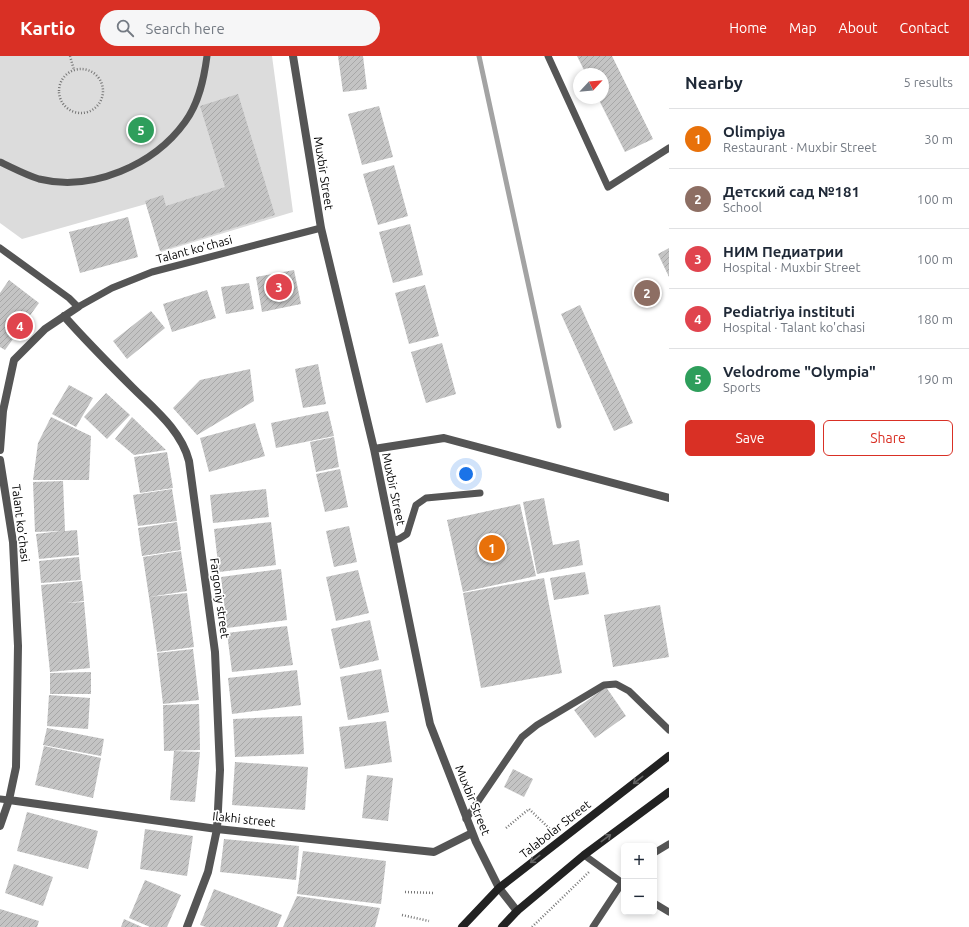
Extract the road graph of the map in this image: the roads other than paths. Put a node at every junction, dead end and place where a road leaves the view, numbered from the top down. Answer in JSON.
{"nodes":[{"id":1,"x":207,"y":56,"type":"edge"},
{"id":2,"x":293,"y":56,"type":"edge"},
{"id":3,"x":548,"y":56,"type":"edge"},
{"id":4,"x":669,"y":148,"type":"edge"},
{"id":5,"x":0,"y":162,"type":"edge"},
{"id":6,"x":321,"y":228,"type":"junction"},
{"id":7,"x":0,"y":248,"type":"edge"},
{"id":8,"x":78,"y":307,"type":"junction"},
{"id":9,"x":64,"y":316,"type":"junction"},
{"id":10,"x":374,"y":449,"type":"junction"},
{"id":11,"x":0,"y":450,"type":"edge"},
{"id":12,"x":0,"y":460,"type":"edge"},
{"id":13,"x":480,"y":493,"type":"dead end"},
{"id":14,"x":669,"y":498,"type":"edge"},
{"id":15,"x":392,"y":540,"type":"junction"},
{"id":16,"x":669,"y":730,"type":"edge"},
{"id":17,"x":669,"y":756,"type":"edge"},
{"id":18,"x":669,"y":792,"type":"edge"},
{"id":19,"x":0,"y":799,"type":"edge"},
{"id":20,"x":9,"y":800,"type":"junction"},
{"id":21,"x":466,"y":819,"type":"junction"},
{"id":22,"x":0,"y":826,"type":"edge"},
{"id":23,"x":217,"y":829,"type":"junction"},
{"id":24,"x":472,"y":833,"type":"junction"},
{"id":25,"x":669,"y":844,"type":"edge"},
{"id":26,"x":657,"y":851,"type":"edge"},
{"id":27,"x":584,"y":855,"type":"junction"},
{"id":28,"x":621,"y":881,"type":"edge"},
{"id":29,"x":621,"y":885,"type":"edge"},
{"id":30,"x":499,"y":888,"type":"junction"},
{"id":31,"x":657,"y":904,"type":"edge"},
{"id":32,"x":517,"y":911,"type":"junction"},
{"id":33,"x":669,"y":912,"type":"edge"},
{"id":34,"x":187,"y":927,"type":"edge"},
{"id":35,"x":462,"y":927,"type":"edge"},
{"id":36,"x":502,"y":927,"type":"edge"},
{"id":37,"x":593,"y":927,"type":"edge"}],
"edges":[{"from":1,"to":5,"type":"lane"},
{"from":2,"to":6,"type":"street","name":"Muxbir Street"},
{"from":3,"to":4,"type":"lane"},
{"from":6,"to":8,"type":"lane","name":"Talant ko'chasi"},
{"from":6,"to":10,"type":"street","name":"Muxbir Street"},
{"from":7,"to":8,"type":"lane"},
{"from":8,"to":9,"type":"street","name":"Talant ko'chasi"},
{"from":9,"to":11,"type":"street","name":"Talant ko'chasi"},
{"from":9,"to":23,"type":"street","name":"Fargoniy street"},
{"from":10,"to":14,"type":"street"},
{"from":10,"to":15,"type":"street","name":"Muxbir Street"},
{"from":12,"to":20,"type":"street","name":"Talant ko'chasi"},
{"from":13,"to":15,"type":"lane"},
{"from":15,"to":21,"type":"street","name":"Muxbir Street"},
{"from":16,"to":21,"type":"lane"},
{"from":17,"to":30,"type":"main road","name":"Talabolar Street","one_way":true},
{"from":27,"to":18,"type":"main road","one_way":true},
{"from":19,"to":20,"type":"lane"},
{"from":20,"to":22,"type":"street","name":"Talant ko'chasi"},
{"from":20,"to":23,"type":"street","name":"Ilakhi street"},
{"from":21,"to":24,"type":"street","name":"Muxbir Street"},
{"from":23,"to":24,"type":"street","name":"Ilakhi street"},
{"from":23,"to":34,"type":"street","name":"Fargoniy street"},
{"from":24,"to":30,"type":"street","name":"Muxbir Street"},
{"from":25,"to":26,"type":"lane"},
{"from":27,"to":28,"type":"lane"},
{"from":27,"to":32,"type":"main road"},
{"from":29,"to":37,"type":"lane"},
{"from":30,"to":32,"type":"street","name":"Muxbir Street"},
{"from":30,"to":35,"type":"main road","name":"Talabolar Street"},
{"from":31,"to":33,"type":"lane"},
{"from":32,"to":36,"type":"main road"}]}
